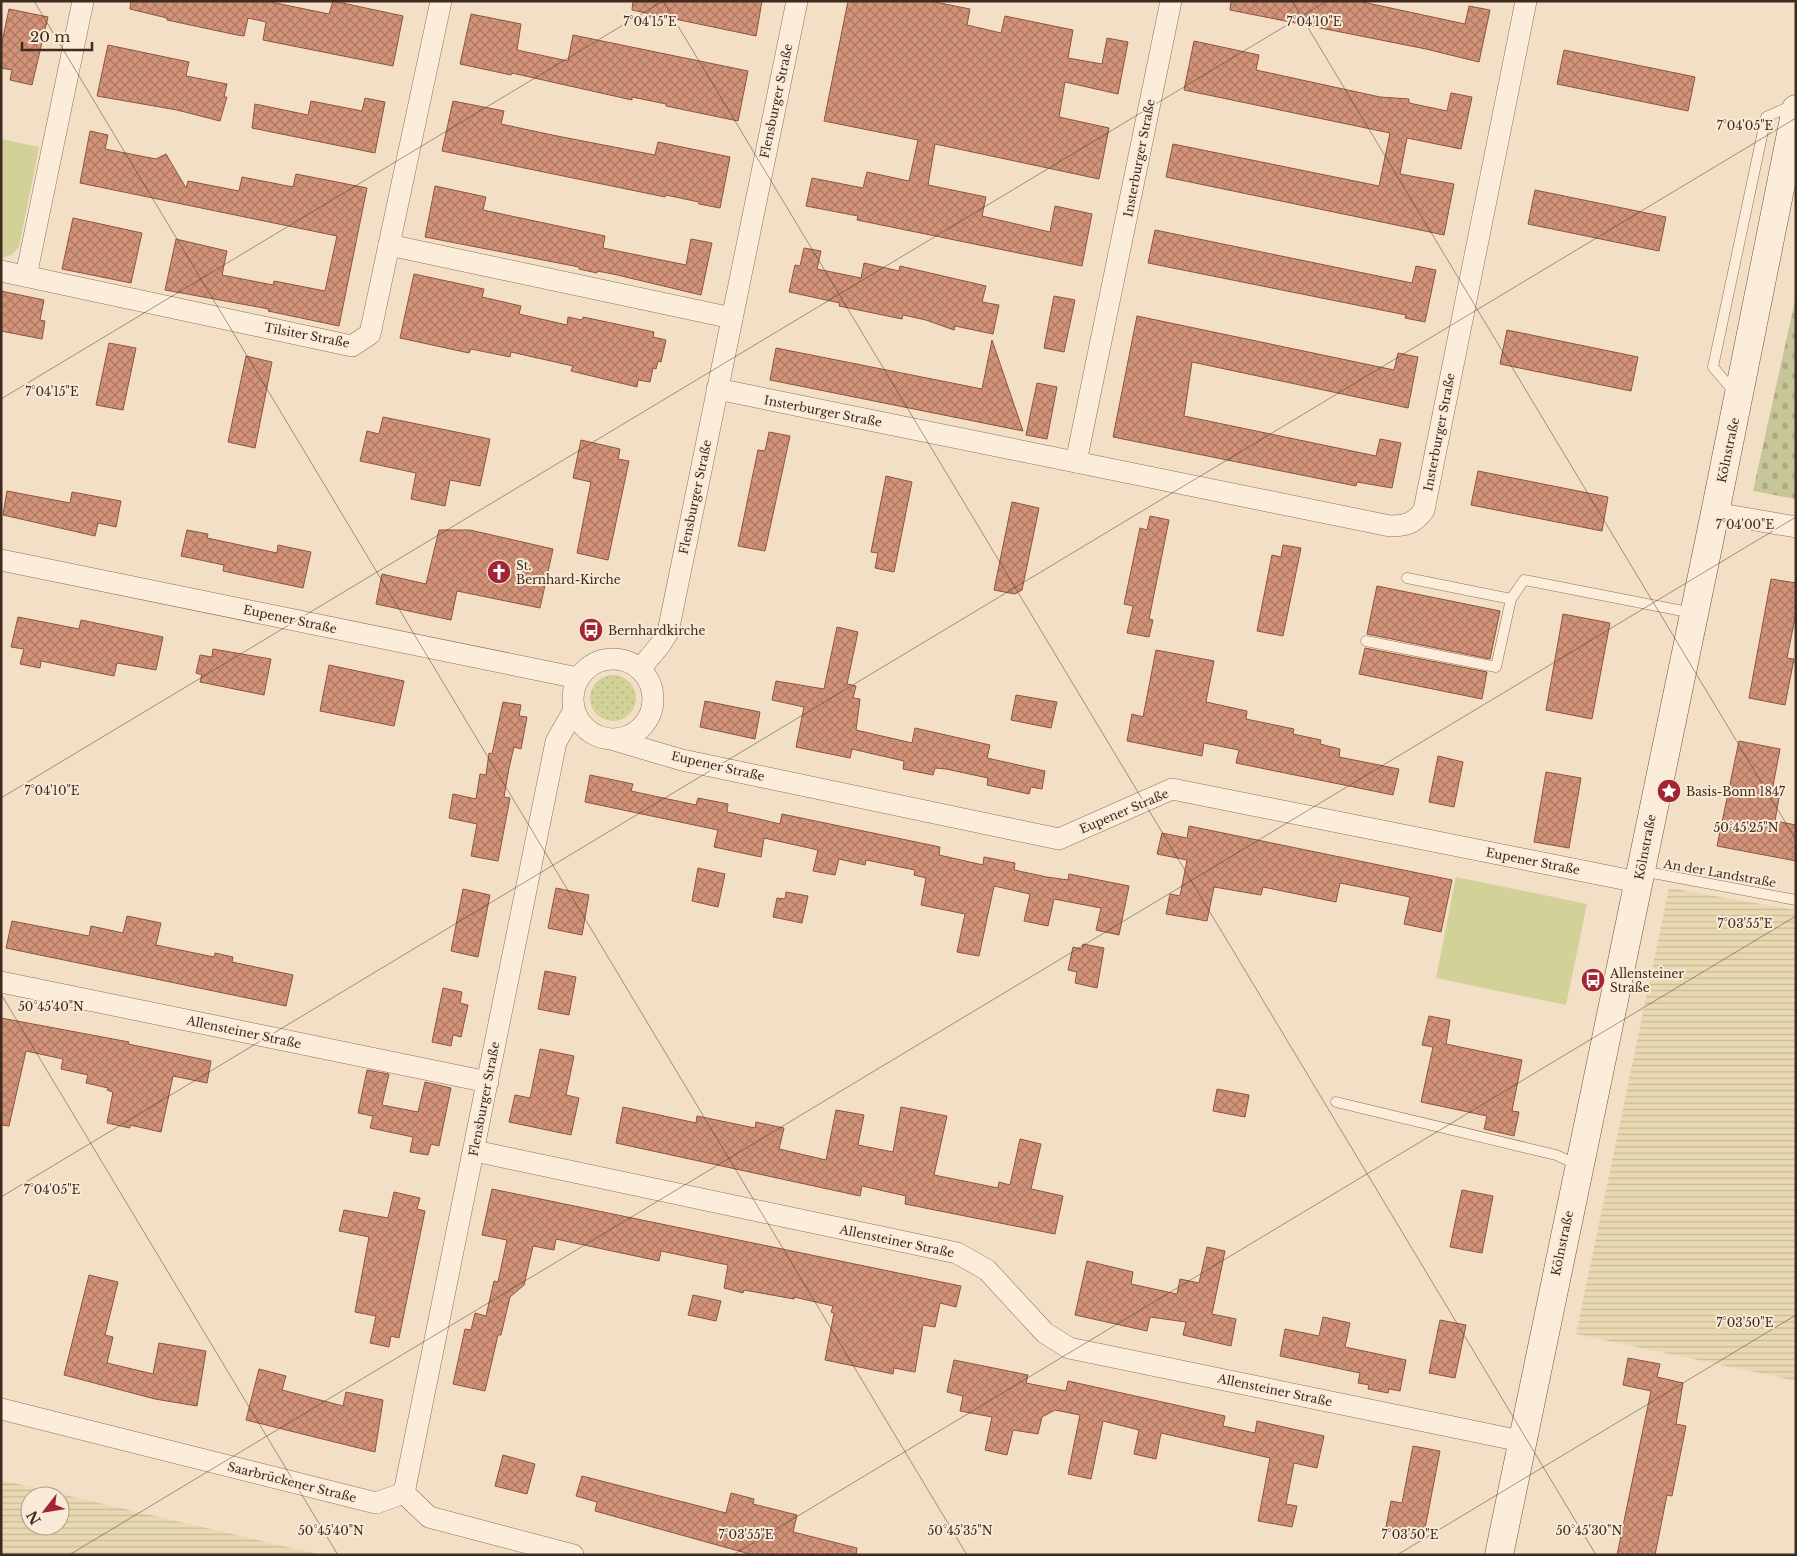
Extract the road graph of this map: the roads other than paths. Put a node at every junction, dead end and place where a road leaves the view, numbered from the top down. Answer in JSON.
{"nodes":[{"id":1,"x":83,"y":1,"type":"edge"},
{"id":2,"x":441,"y":1,"type":"edge"},
{"id":3,"x":797,"y":1,"type":"edge"},
{"id":4,"x":1171,"y":1,"type":"edge"},
{"id":5,"x":1526,"y":1,"type":"edge"},
{"id":6,"x":1796,"y":104,"type":"edge"},
{"id":7,"x":1796,"y":109,"type":"edge"},
{"id":8,"x":389,"y":245,"type":"junction"},
{"id":9,"x":1,"y":271,"type":"edge"},
{"id":10,"x":26,"y":276,"type":"junction"},
{"id":11,"x":732,"y":318,"type":"junction"},
{"id":12,"x":717,"y":389,"type":"junction"},
{"id":13,"x":1739,"y":397,"type":"junction"},
{"id":14,"x":1076,"y":462,"type":"junction"},
{"id":15,"x":1715,"y":513,"type":"junction"},
{"id":16,"x":1796,"y":527,"type":"edge"},
{"id":17,"x":1,"y":560,"type":"edge"},
{"id":18,"x":1406,"y":578,"type":"dead end"},
{"id":19,"x":1511,"y":599,"type":"junction"},
{"id":20,"x":1694,"y":613,"type":"junction"},
{"id":21,"x":1366,"y":641,"type":"dead end"},
{"id":22,"x":640,"y":669,"type":"junction"},
{"id":23,"x":578,"y":678,"type":"junction"},
{"id":24,"x":574,"y":710,"type":"junction"},
{"id":25,"x":614,"y":740,"type":"junction"},
{"id":26,"x":1639,"y":877,"type":"junction"},
{"id":27,"x":1796,"y":900,"type":"edge"},
{"id":28,"x":1,"y":982,"type":"edge"},
{"id":29,"x":488,"y":1082,"type":"junction"},
{"id":30,"x":1336,"y":1102,"type":"dead end"},
{"id":31,"x":475,"y":1151,"type":"junction"},
{"id":32,"x":1579,"y":1165,"type":"junction"},
{"id":33,"x":1,"y":1409,"type":"edge"},
{"id":34,"x":1521,"y":1441,"type":"junction"},
{"id":35,"x":404,"y":1493,"type":"junction"},
{"id":36,"x":573,"y":1555,"type":"edge"},
{"id":37,"x":1499,"y":1555,"type":"edge"}],
"edges":[{"from":1,"to":10,"type":"street"},
{"from":2,"to":8,"type":"street","name":"Tilsiter Straße"},
{"from":3,"to":11,"type":"street","name":"Flensburger Straße"},
{"from":4,"to":14,"type":"street","name":"Insterburger Straße"},
{"from":5,"to":14,"type":"street","name":"Insterburger Straße"},
{"from":6,"to":13,"type":"lane"},
{"from":7,"to":13,"type":"main road","name":"Kölnstraße"},
{"from":8,"to":10,"type":"street","name":"Tilsiter Straße"},
{"from":8,"to":11,"type":"street"},
{"from":9,"to":10,"type":"street","name":"Tilsiter Straße"},
{"from":11,"to":12,"type":"street","name":"Flensburger Straße"},
{"from":12,"to":14,"type":"street","name":"Insterburger Straße"},
{"from":12,"to":22,"type":"street","name":"Flensburger Straße"},
{"from":13,"to":15,"type":"main road","name":"Kölnstraße"},
{"from":15,"to":16,"type":"street"},
{"from":15,"to":20,"type":"main road","name":"Kölnstraße"},
{"from":17,"to":23,"type":"street","name":"Eupener Straße"},
{"from":18,"to":19,"type":"lane"},
{"from":19,"to":20,"type":"lane"},
{"from":19,"to":21,"type":"lane"},
{"from":20,"to":26,"type":"main road","name":"Kölnstraße"},
{"from":22,"to":23,"type":"street"},
{"from":22,"to":25,"type":"street"},
{"from":23,"to":24,"type":"street"},
{"from":24,"to":25,"type":"street"},
{"from":24,"to":29,"type":"street","name":"Flensburger Straße"},
{"from":25,"to":26,"type":"street","name":"Eupener Straße"},
{"from":26,"to":27,"type":"lane","name":"An der Landstraße"},
{"from":26,"to":32,"type":"main road","name":"Kölnstraße"},
{"from":28,"to":29,"type":"street","name":"Allensteiner Straße"},
{"from":29,"to":31,"type":"street","name":"Flensburger Straße"},
{"from":30,"to":32,"type":"lane"},
{"from":31,"to":34,"type":"street","name":"Allensteiner Straße"},
{"from":31,"to":35,"type":"street","name":"Flensburger Straße"},
{"from":32,"to":34,"type":"main road","name":"Kölnstraße"},
{"from":33,"to":35,"type":"street","name":"Saarbrückener Straße"},
{"from":34,"to":37,"type":"main road","name":"Kölnstraße"},
{"from":35,"to":36,"type":"street"}]}
